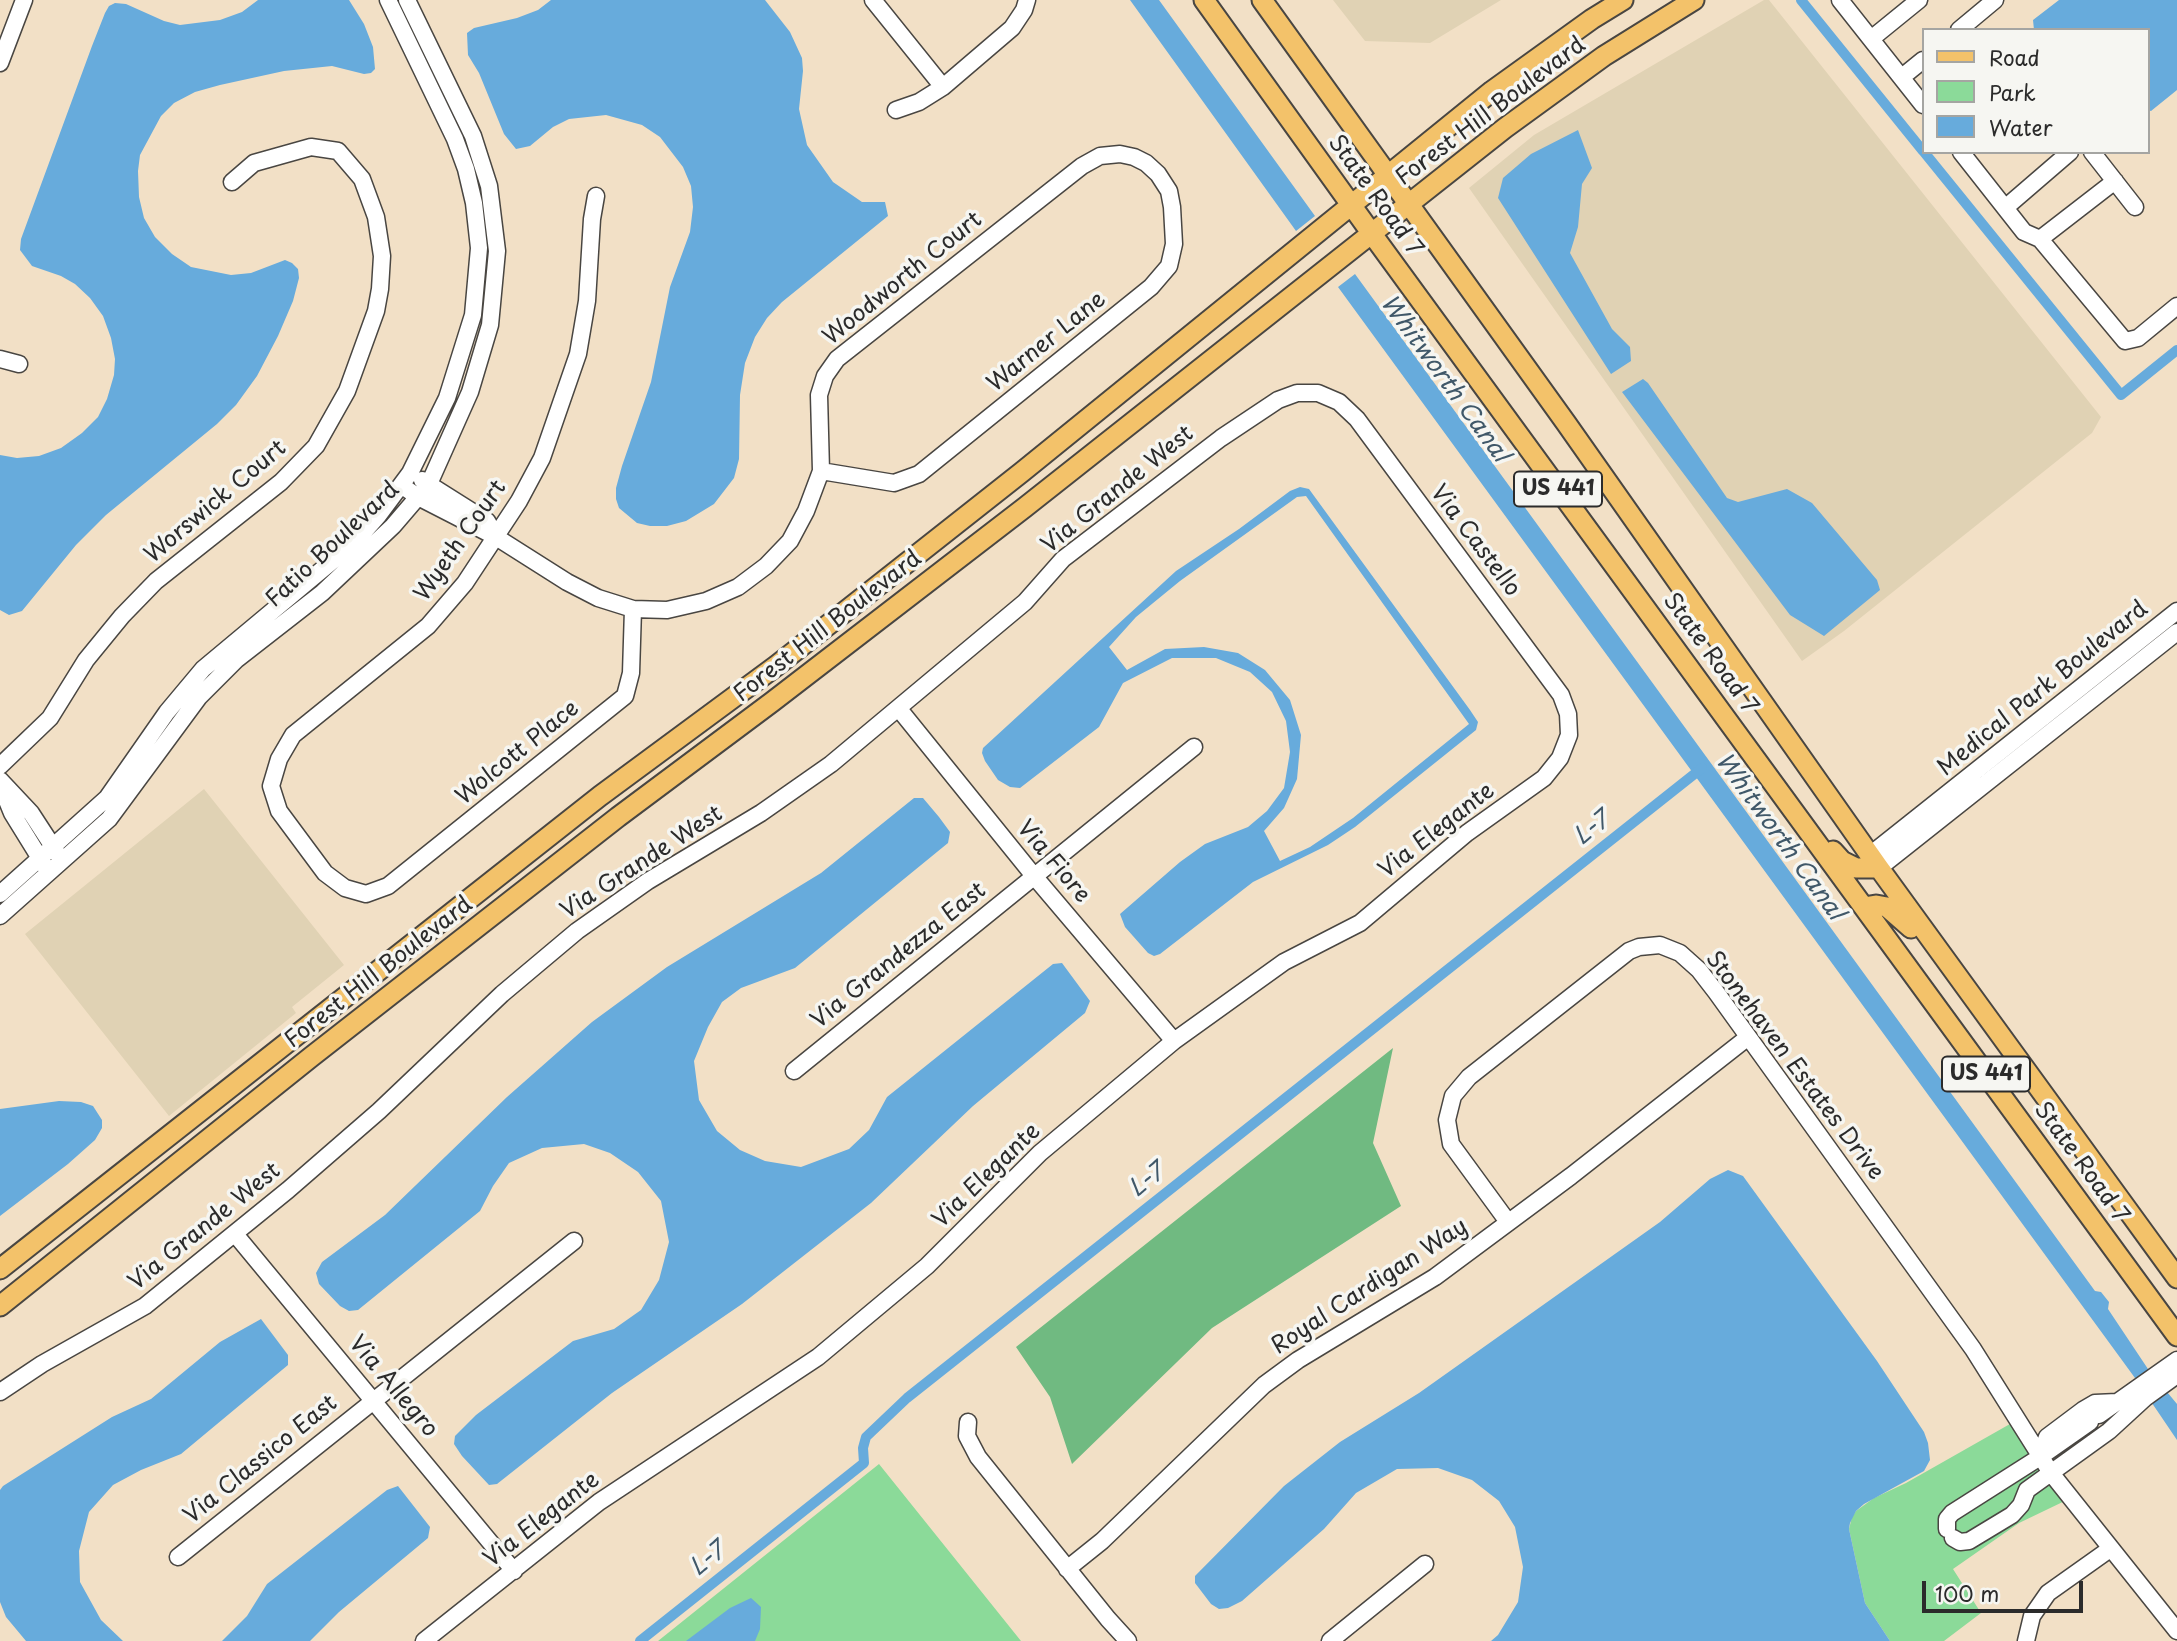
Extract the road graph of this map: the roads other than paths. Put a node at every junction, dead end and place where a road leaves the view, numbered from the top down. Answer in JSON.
{"nodes":[{"id":1,"x":24,"y":0,"type":"edge"},
{"id":2,"x":388,"y":0,"type":"edge"},
{"id":3,"x":407,"y":0,"type":"edge"},
{"id":4,"x":873,"y":0,"type":"edge"},
{"id":5,"x":1027,"y":0,"type":"edge"},
{"id":6,"x":1204,"y":0,"type":"edge"},
{"id":7,"x":1262,"y":0,"type":"edge"},
{"id":8,"x":1623,"y":0,"type":"edge"},
{"id":9,"x":1695,"y":0,"type":"edge"},
{"id":10,"x":1840,"y":0,"type":"edge"},
{"id":11,"x":1919,"y":0,"type":"edge"},
{"id":12,"x":1995,"y":0,"type":"edge"},
{"id":13,"x":2006,"y":13,"type":"dead end"},
{"id":14,"x":1961,"y":28,"type":"edge"},
{"id":15,"x":1871,"y":39,"type":"junction"},
{"id":16,"x":1922,"y":61,"type":"edge"},
{"id":17,"x":0,"y":62,"type":"edge"},
{"id":18,"x":1902,"y":77,"type":"junction"},
{"id":19,"x":943,"y":87,"type":"junction"},
{"id":20,"x":1922,"y":104,"type":"edge"},
{"id":21,"x":896,"y":110,"type":"dead end"},
{"id":22,"x":1120,"y":154,"type":"joint"},
{"id":23,"x":1963,"y":154,"type":"edge"},
{"id":24,"x":2068,"y":154,"type":"edge"},
{"id":25,"x":2094,"y":154,"type":"edge"},
{"id":26,"x":1386,"y":175,"type":"junction"},
{"id":27,"x":2115,"y":181,"type":"junction"},
{"id":28,"x":232,"y":182,"type":"dead end"},
{"id":29,"x":596,"y":196,"type":"dead end"},
{"id":30,"x":1351,"y":205,"type":"junction"},
{"id":31,"x":1408,"y":205,"type":"junction"},
{"id":32,"x":2135,"y":207,"type":"dead end"},
{"id":33,"x":2005,"y":208,"type":"junction"},
{"id":34,"x":1371,"y":234,"type":"junction"},
{"id":35,"x":2040,"y":239,"type":"junction"},
{"id":36,"x":2177,"y":306,"type":"edge"},
{"id":37,"x":0,"y":359,"type":"edge"},
{"id":38,"x":19,"y":364,"type":"dead end"},
{"id":39,"x":1318,"y":393,"type":"joint"},
{"id":40,"x":821,"y":471,"type":"junction"},
{"id":41,"x":406,"y":479,"type":"junction"},
{"id":42,"x":429,"y":484,"type":"junction"},
{"id":43,"x":418,"y":497,"type":"junction"},
{"id":44,"x":496,"y":537,"type":"junction"},
{"id":45,"x":633,"y":608,"type":"junction"},
{"id":46,"x":2177,"y":611,"type":"edge"},
{"id":47,"x":2177,"y":632,"type":"edge"},
{"id":48,"x":899,"y":709,"type":"junction"},
{"id":49,"x":1569,"y":735,"type":"joint"},
{"id":50,"x":1194,"y":747,"type":"dead end"},
{"id":51,"x":0,"y":766,"type":"edge"},
{"id":52,"x":0,"y":782,"type":"edge"},
{"id":53,"x":1941,"y":809,"type":"junction"},
{"id":54,"x":1796,"y":812,"type":"junction"},
{"id":55,"x":58,"y":855,"type":"junction"},
{"id":56,"x":1874,"y":862,"type":"junction"},
{"id":57,"x":45,"y":866,"type":"junction"},
{"id":58,"x":1034,"y":876,"type":"junction"},
{"id":59,"x":0,"y":894,"type":"edge"},
{"id":60,"x":366,"y":894,"type":"joint"},
{"id":61,"x":1864,"y":907,"type":"junction"},
{"id":62,"x":0,"y":916,"type":"edge"},
{"id":63,"x":1966,"y":988,"type":"junction"},
{"id":64,"x":1747,"y":1038,"type":"junction"},
{"id":65,"x":1174,"y":1041,"type":"junction"},
{"id":66,"x":794,"y":1071,"type":"dead end"},
{"id":67,"x":1508,"y":1222,"type":"junction"},
{"id":68,"x":235,"y":1234,"type":"junction"},
{"id":69,"x":574,"y":1241,"type":"dead end"},
{"id":70,"x":2119,"y":1256,"type":"junction"},
{"id":71,"x":0,"y":1269,"type":"edge"},
{"id":72,"x":2177,"y":1278,"type":"edge"},
{"id":73,"x":0,"y":1306,"type":"edge"},
{"id":74,"x":2177,"y":1315,"type":"edge"},
{"id":75,"x":2177,"y":1336,"type":"edge"},
{"id":76,"x":2177,"y":1360,"type":"edge"},
{"id":77,"x":2166,"y":1378,"type":"edge"},
{"id":78,"x":0,"y":1392,"type":"edge"},
{"id":79,"x":2141,"y":1393,"type":"junction"},
{"id":80,"x":373,"y":1399,"type":"junction"},
{"id":81,"x":2117,"y":1402,"type":"junction"},
{"id":82,"x":968,"y":1422,"type":"dead end"},
{"id":83,"x":2083,"y":1422,"type":"junction"},
{"id":84,"x":2087,"y":1447,"type":"junction"},
{"id":85,"x":2040,"y":1457,"type":"junction"},
{"id":86,"x":2015,"y":1473,"type":"junction"},
{"id":87,"x":2051,"y":1473,"type":"junction"},
{"id":88,"x":2027,"y":1490,"type":"junction"},
{"id":89,"x":2110,"y":1549,"type":"junction"},
{"id":90,"x":178,"y":1557,"type":"dead end"},
{"id":91,"x":1424,"y":1564,"type":"dead end"},
{"id":92,"x":1067,"y":1569,"type":"junction"},
{"id":93,"x":514,"y":1571,"type":"junction"},
{"id":94,"x":2177,"y":1631,"type":"edge"},
{"id":95,"x":424,"y":1641,"type":"edge"},
{"id":96,"x":1128,"y":1641,"type":"edge"},
{"id":97,"x":1330,"y":1641,"type":"edge"},
{"id":98,"x":2026,"y":1641,"type":"edge"}],
"edges":[{"from":1,"to":17,"type":"street"},
{"from":2,"to":41,"type":"street","name":"Fatio Boulevard"},
{"from":3,"to":42,"type":"street","name":"Fatio Boulevard"},
{"from":4,"to":19,"type":"street"},
{"from":5,"to":19,"type":"street"},
{"from":6,"to":30,"type":"main road","name":"State Road 7","number":"US 441"},
{"from":7,"to":26,"type":"main road","name":"State Road 7","number":"US 441"},
{"from":8,"to":26,"type":"main road","name":"Forest Hill Boulevard"},
{"from":9,"to":31,"type":"main road","name":"Forest Hill Boulevard"},
{"from":10,"to":15,"type":"street"},
{"from":11,"to":15,"type":"street"},
{"from":12,"to":13,"type":"street"},
{"from":12,"to":14,"type":"street"},
{"from":15,"to":18,"type":"street"},
{"from":16,"to":18,"type":"street"},
{"from":18,"to":20,"type":"street"},
{"from":19,"to":21,"type":"street"},
{"from":22,"to":40,"type":"street","name":"Woodworth Court"},
{"from":22,"to":40,"type":"street","name":"Warner Lane"},
{"from":23,"to":33,"type":"street"},
{"from":24,"to":33,"type":"street"},
{"from":25,"to":27,"type":"street"},
{"from":26,"to":30,"type":"main road","name":"Forest Hill Boulevard"},
{"from":26,"to":31,"type":"main road","name":"State Road 7","number":"US 441"},
{"from":27,"to":32,"type":"street"},
{"from":27,"to":35,"type":"street"},
{"from":28,"to":51,"type":"street","name":"Worswick Court"},
{"from":29,"to":44,"type":"street","name":"Wyeth Court"},
{"from":30,"to":34,"type":"main road","name":"State Road 7","number":"US 441"},
{"from":30,"to":71,"type":"main road","name":"Forest Hill Boulevard"},
{"from":31,"to":34,"type":"main road","name":"Forest Hill Boulevard"},
{"from":31,"to":56,"type":"main road","name":"State Road 7","number":"US 441"},
{"from":33,"to":35,"type":"street"},
{"from":34,"to":54,"type":"main road","name":"State Road 7","number":"US 441"},
{"from":34,"to":73,"type":"main road","name":"Forest Hill Boulevard"},
{"from":35,"to":36,"type":"street"},
{"from":37,"to":38,"type":"street"},
{"from":39,"to":48,"type":"street","name":"Via Grande West"},
{"from":39,"to":49,"type":"street","name":"Via Castello"},
{"from":40,"to":45,"type":"street","name":"Woodworth Court"},
{"from":41,"to":42,"type":"street","name":"Woodworth Court"},
{"from":41,"to":43,"type":"street","name":"Woodworth Court"},
{"from":41,"to":55,"type":"street","name":"Fatio Boulevard"},
{"from":42,"to":43,"type":"street","name":"Fatio Boulevard"},
{"from":42,"to":44,"type":"street","name":"Woodworth Court"},
{"from":43,"to":44,"type":"street","name":"Woodworth Court"},
{"from":43,"to":55,"type":"street","name":"Fatio Boulevard"},
{"from":44,"to":45,"type":"street","name":"Woodworth Court"},
{"from":44,"to":60,"type":"street","name":"Wyeth Court"},
{"from":45,"to":60,"type":"street","name":"Wolcott Place"},
{"from":46,"to":53,"type":"street","name":"Medical Park Boulevard"},
{"from":47,"to":53,"type":"street","name":"Medical Park Boulevard"},
{"from":48,"to":58,"type":"street","name":"Via Fiore"},
{"from":48,"to":68,"type":"street","name":"Via Grande West"},
{"from":49,"to":65,"type":"street","name":"Via Elegante"},
{"from":50,"to":58,"type":"street","name":"Via Grandezza East"},
{"from":52,"to":55,"type":"street"},
{"from":52,"to":57,"type":"street"},
{"from":53,"to":56,"type":"street","name":"Medical Park Boulevard"},
{"from":54,"to":56,"type":"main road"},
{"from":54,"to":61,"type":"main road","name":"State Road 7","number":"US 441"},
{"from":55,"to":57,"type":"street","name":"Fatio Boulevard"},
{"from":56,"to":63,"type":"main road","name":"State Road 7","number":"US 441"},
{"from":57,"to":59,"type":"street","name":"Fatio Boulevard"},
{"from":57,"to":62,"type":"street","name":"Fatio Boulevard"},
{"from":58,"to":65,"type":"street","name":"Via Fiore"},
{"from":58,"to":66,"type":"street","name":"Via Grandezza East"},
{"from":61,"to":63,"type":"main road"},
{"from":61,"to":70,"type":"main road","name":"State Road 7","number":"US 441"},
{"from":63,"to":72,"type":"main road","name":"State Road 7","number":"US 441"},
{"from":64,"to":67,"type":"street","name":"Royal Cardigan Way"},
{"from":64,"to":67,"type":"street","name":"Stonehaven Estates Drive"},
{"from":64,"to":85,"type":"street","name":"Stonehaven Estates Drive"},
{"from":65,"to":93,"type":"street","name":"Via Elegante"},
{"from":67,"to":92,"type":"street","name":"Royal Cardigan Way"},
{"from":68,"to":78,"type":"street","name":"Via Grande West"},
{"from":68,"to":80,"type":"street","name":"Via Allegro"},
{"from":69,"to":80,"type":"street","name":"Via Classico East"},
{"from":70,"to":74,"type":"main road"},
{"from":70,"to":75,"type":"main road","name":"State Road 7","number":"US 441"},
{"from":76,"to":77,"type":"street"},
{"from":77,"to":79,"type":"street"},
{"from":79,"to":81,"type":"street"},
{"from":79,"to":84,"type":"street"},
{"from":80,"to":90,"type":"street","name":"Via Classico East"},
{"from":80,"to":93,"type":"street","name":"Via Allegro"},
{"from":81,"to":83,"type":"street"},
{"from":81,"to":83,"type":"street"},
{"from":82,"to":92,"type":"street"},
{"from":83,"to":84,"type":"street"},
{"from":83,"to":85,"type":"street"},
{"from":84,"to":87,"type":"street"},
{"from":85,"to":86,"type":"street"},
{"from":85,"to":87,"type":"street","name":"Stonehaven Estates Drive"},
{"from":86,"to":88,"type":"street"},
{"from":86,"to":88,"type":"street"},
{"from":87,"to":88,"type":"street"},
{"from":87,"to":89,"type":"street","name":"Stonehaven Estates Drive"},
{"from":89,"to":94,"type":"street","name":"Stonehaven Estates Drive"},
{"from":89,"to":98,"type":"street"},
{"from":91,"to":97,"type":"street"},
{"from":92,"to":96,"type":"street"},
{"from":93,"to":95,"type":"street","name":"Via Elegante"}]}
